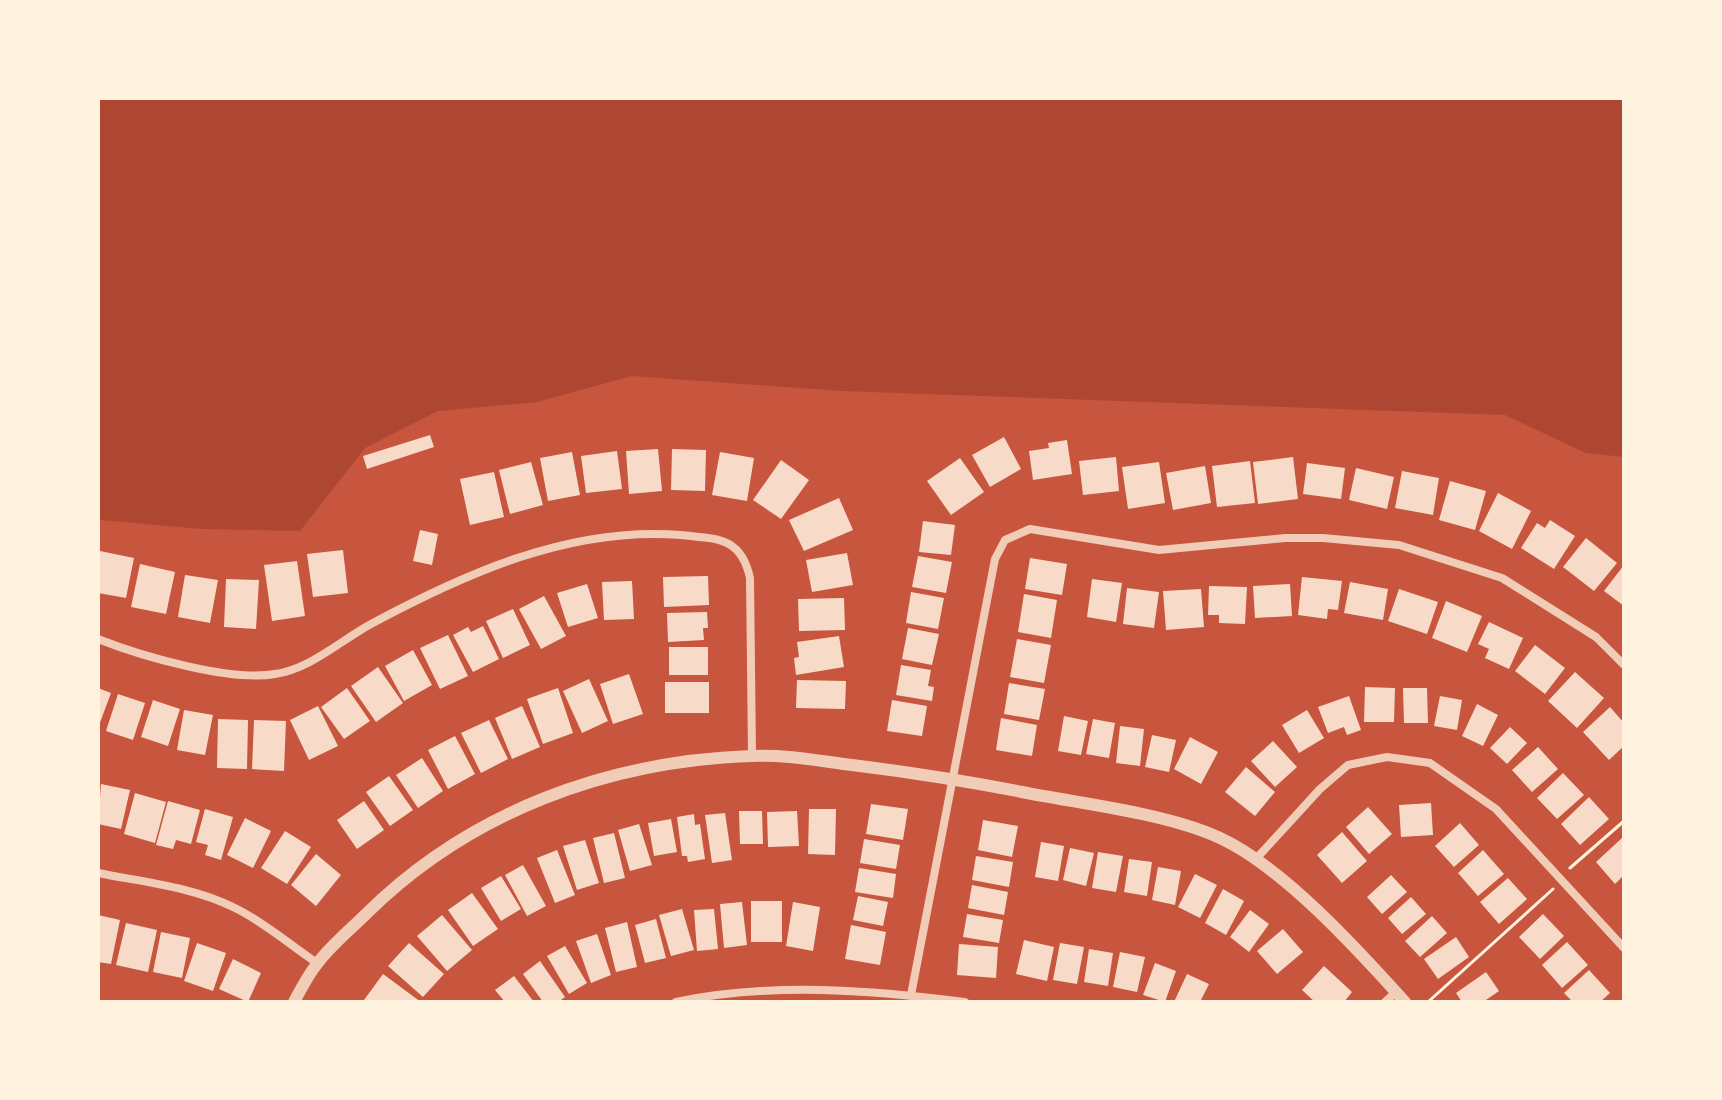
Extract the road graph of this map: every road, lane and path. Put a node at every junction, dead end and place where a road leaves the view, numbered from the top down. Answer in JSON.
{"nodes":[{"id":1,"x":98,"y":639,"type":"edge"},
{"id":2,"x":1624,"y":665,"type":"edge"},
{"id":3,"x":752,"y":755,"type":"junction"},
{"id":4,"x":953,"y":778,"type":"junction"},
{"id":5,"x":1624,"y":821,"type":"edge"},
{"id":6,"x":1255,"y":860,"type":"junction"},
{"id":7,"x":98,"y":873,"type":"edge"},
{"id":8,"x":1560,"y":877,"type":"junction"},
{"id":9,"x":1624,"y":948,"type":"edge"},
{"id":10,"x":317,"y":963,"type":"junction"},
{"id":11,"x":911,"y":995,"type":"junction"},
{"id":12,"x":1401,"y":997,"type":"edge"},
{"id":13,"x":294,"y":1002,"type":"edge"},
{"id":14,"x":676,"y":1002,"type":"edge"},
{"id":15,"x":965,"y":1002,"type":"edge"},
{"id":16,"x":1385,"y":1002,"type":"edge"},
{"id":17,"x":1428,"y":1002,"type":"edge"}],
"edges":[{"from":1,"to":3,"type":"street"},
{"from":2,"to":4,"type":"street"},
{"from":3,"to":4,"type":"street"},
{"from":3,"to":10,"type":"street"},
{"from":4,"to":6,"type":"street"},
{"from":4,"to":11,"type":"street"},
{"from":5,"to":8,"type":"path"},
{"from":6,"to":8,"type":"street"},
{"from":6,"to":12,"type":"street"},
{"from":7,"to":10,"type":"street"},
{"from":8,"to":9,"type":"street"},
{"from":8,"to":17,"type":"path"},
{"from":10,"to":13,"type":"street"},
{"from":11,"to":14,"type":"street"},
{"from":11,"to":15,"type":"street"},
{"from":12,"to":16,"type":"street"}]}
